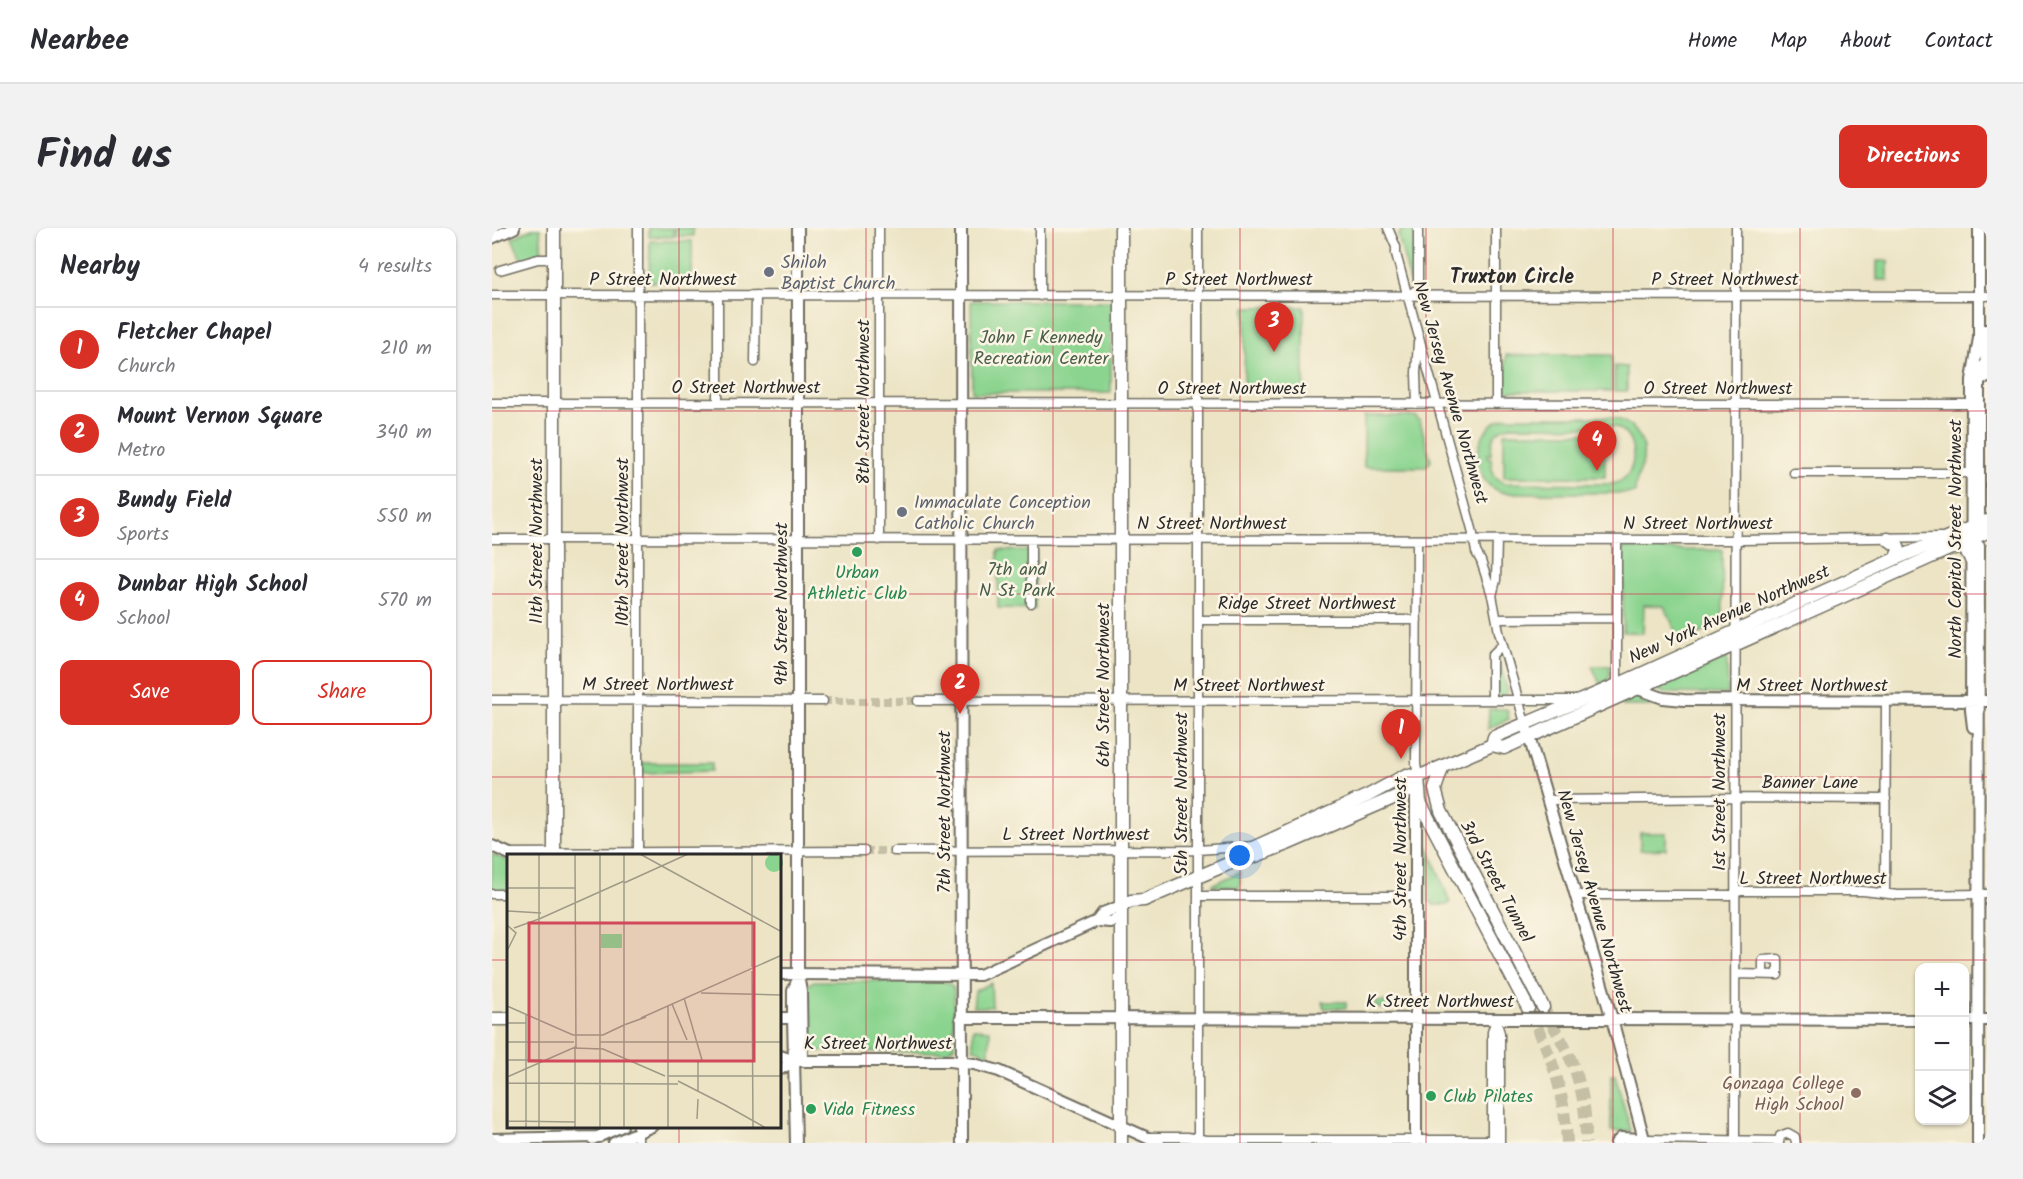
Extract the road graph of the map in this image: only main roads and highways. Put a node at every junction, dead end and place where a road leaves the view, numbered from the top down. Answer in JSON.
{"nodes":[{"id":1,"x":514,"y":228,"type":"edge"},
{"id":2,"x":554,"y":228,"type":"edge"},
{"id":3,"x":798,"y":228,"type":"edge"},
{"id":4,"x":961,"y":228,"type":"edge"},
{"id":5,"x":1121,"y":228,"type":"edge"},
{"id":6,"x":1979,"y":228,"type":"edge"},
{"id":7,"x":1986,"y":228,"type":"edge"},
{"id":8,"x":492,"y":238,"type":"edge"},
{"id":9,"x":1984,"y":296,"type":"edge"},
{"id":10,"x":1979,"y":338,"type":"junction"},
{"id":11,"x":1986,"y":350,"type":"edge"},
{"id":12,"x":1984,"y":517,"type":"edge"},
{"id":13,"x":1987,"y":532,"type":"edge"},
{"id":14,"x":1888,"y":539,"type":"road end"},
{"id":15,"x":1979,"y":540,"type":"edge"},
{"id":16,"x":1950,"y":550,"type":"junction"},
{"id":17,"x":1895,"y":559,"type":"junction"},
{"id":18,"x":1971,"y":560,"type":"junction"},
{"id":19,"x":1638,"y":689,"type":"junction"},
{"id":20,"x":1981,"y":702,"type":"edge"},
{"id":21,"x":1526,"y":723,"type":"junction"},
{"id":22,"x":1530,"y":736,"type":"junction"},
{"id":23,"x":1984,"y":739,"type":"edge"},
{"id":24,"x":1492,"y":746,"type":"junction"},
{"id":25,"x":1982,"y":756,"type":"edge"},
{"id":26,"x":1442,"y":768,"type":"junction"},
{"id":27,"x":1418,"y":777,"type":"junction"},
{"id":28,"x":1984,"y":799,"type":"edge"},
{"id":29,"x":492,"y":846,"type":"edge"},
{"id":30,"x":554,"y":853,"type":"edge"},
{"id":31,"x":509,"y":854,"type":"edge"},
{"id":32,"x":1237,"y":860,"type":"junction"},
{"id":33,"x":1984,"y":895,"type":"edge"},
{"id":34,"x":1121,"y":912,"type":"junction"},
{"id":35,"x":782,"y":974,"type":"edge"},
{"id":36,"x":961,"y":975,"type":"junction"},
{"id":37,"x":798,"y":977,"type":"junction"},
{"id":38,"x":1542,"y":1007,"type":"tunnel mouth"},
{"id":39,"x":1527,"y":1008,"type":"tunnel mouth"},
{"id":40,"x":782,"y":1018,"type":"edge"},
{"id":41,"x":793,"y":1018,"type":"junction"},
{"id":42,"x":961,"y":1018,"type":"junction"},
{"id":43,"x":1120,"y":1019,"type":"junction"},
{"id":44,"x":1417,"y":1019,"type":"junction"},
{"id":45,"x":1612,"y":1019,"type":"junction"},
{"id":46,"x":1915,"y":1020,"type":"edge"},
{"id":47,"x":1984,"y":1020,"type":"edge"},
{"id":48,"x":782,"y":1057,"type":"edge"},
{"id":49,"x":798,"y":1061,"type":"junction"},
{"id":50,"x":961,"y":1062,"type":"junction"},
{"id":51,"x":782,"y":1068,"type":"edge"},
{"id":52,"x":1120,"y":1126,"type":"junction"},
{"id":53,"x":618,"y":1128,"type":"edge"},
{"id":54,"x":638,"y":1134,"type":"edge"},
{"id":55,"x":554,"y":1136,"type":"edge"},
{"id":56,"x":599,"y":1137,"type":"junction"},
{"id":57,"x":492,"y":1139,"type":"edge"},
{"id":58,"x":1416,"y":1142,"type":"edge"},
{"id":59,"x":1645,"y":1142,"type":"edge"},
{"id":60,"x":585,"y":1143,"type":"edge"},
{"id":61,"x":614,"y":1143,"type":"edge"},
{"id":62,"x":796,"y":1143,"type":"edge"},
{"id":63,"x":962,"y":1143,"type":"edge"},
{"id":64,"x":1120,"y":1143,"type":"edge"},
{"id":65,"x":1159,"y":1143,"type":"edge"},
{"id":66,"x":1616,"y":1143,"type":"edge"},
{"id":67,"x":1978,"y":1143,"type":"edge"},
{"id":68,"x":1985,"y":1143,"type":"edge"}],
"edges":[{"from":1,"to":8,"type":"main road"},
{"from":2,"to":30,"type":"highway","name":"11th Street Northwest"},
{"from":3,"to":37,"type":"main road","name":"9th Street Northwest"},
{"from":4,"to":36,"type":"main road","name":"7th Street Northwest"},
{"from":5,"to":34,"type":"highway","name":"6th Street Northwest"},
{"from":6,"to":9,"type":"main road","name":"North Capitol Street Northwest"},
{"from":7,"to":9,"type":"main road"},
{"from":9,"to":10,"type":"main road","name":"North Capitol Street Northwest"},
{"from":9,"to":11,"type":"main road"},
{"from":10,"to":12,"type":"main road","name":"North Capitol Street Northwest"},
{"from":10,"to":15,"type":"main road","name":"North Capitol Street Northwest"},
{"from":11,"to":12,"type":"main road"},
{"from":12,"to":15,"type":"highway","name":"New York Avenue Northwest"},
{"from":13,"to":15,"type":"highway","name":"New York Avenue Northwest"},
{"from":14,"to":17,"type":"highway"},
{"from":15,"to":16,"type":"highway","name":"New York Avenue Northwest"},
{"from":15,"to":17,"type":"highway","name":"New York Avenue Northwest"},
{"from":15,"to":18,"type":"main road","name":"North Capitol Street Northwest"},
{"from":15,"to":20,"type":"main road"},
{"from":16,"to":18,"type":"highway"},
{"from":16,"to":19,"type":"highway","name":"New York Avenue Northwest"},
{"from":17,"to":21,"type":"highway","name":"New York Avenue Northwest"},
{"from":18,"to":20,"type":"main road","name":"North Capitol Street Northwest"},
{"from":19,"to":20,"type":"main road","name":"M Street Northwest"},
{"from":19,"to":22,"type":"highway","name":"New York Avenue Northwest"},
{"from":20,"to":23,"type":"main road"},
{"from":21,"to":22,"type":"main road","name":"New Jersey Avenue Northwest"},
{"from":21,"to":24,"type":"highway","name":"New York Avenue Northwest"},
{"from":22,"to":24,"type":"highway","name":"New York Avenue Northwest"},
{"from":22,"to":45,"type":"main road","name":"New Jersey Avenue Northwest"},
{"from":23,"to":25,"type":"main road"},
{"from":24,"to":26,"type":"highway","name":"New York Avenue Northwest"},
{"from":25,"to":28,"type":"main road"},
{"from":26,"to":27,"type":"highway","name":"New York Avenue Northwest"},
{"from":26,"to":38,"type":"highway","name":"3rd Street Tunnel"},
{"from":27,"to":32,"type":"highway","name":"New York Avenue Northwest"},
{"from":27,"to":32,"type":"highway","name":"New York Avenue Northwest"},
{"from":27,"to":39,"type":"highway","name":"3rd Street Tunnel"},
{"from":27,"to":44,"type":"main road","name":"4th Street Northwest"},
{"from":28,"to":33,"type":"main road"},
{"from":29,"to":31,"type":"main road"},
{"from":32,"to":34,"type":"highway","name":"New York Avenue Northwest"},
{"from":33,"to":47,"type":"main road"},
{"from":34,"to":36,"type":"main road"},
{"from":34,"to":43,"type":"highway","name":"6th Street Northwest"},
{"from":35,"to":37,"type":"main road"},
{"from":36,"to":37,"type":"main road"},
{"from":36,"to":42,"type":"main road","name":"7th Street Northwest"},
{"from":37,"to":41,"type":"main road","name":"9th Street Northwest"},
{"from":37,"to":49,"type":"main road","name":"9th Street Northwest"},
{"from":40,"to":41,"type":"main road","name":"K Street Northwest"},
{"from":41,"to":49,"type":"main road","name":"9th Street Northwest"},
{"from":42,"to":43,"type":"main road","name":"K Street Northwest"},
{"from":42,"to":50,"type":"main road","name":"7th Street Northwest"},
{"from":43,"to":44,"type":"main road","name":"K Street Northwest"},
{"from":43,"to":52,"type":"highway","name":"6th Street Northwest"},
{"from":44,"to":45,"type":"main road","name":"K Street Northwest","bridge":true},
{"from":44,"to":58,"type":"main road","name":"4th Street Northwest"},
{"from":45,"to":46,"type":"main road","name":"K Street Northwest"},
{"from":45,"to":59,"type":"main road","name":"New Jersey Avenue Northwest"},
{"from":47,"to":67,"type":"main road"},
{"from":47,"to":68,"type":"main road"},
{"from":48,"to":49,"type":"main road"},
{"from":49,"to":50,"type":"main road","name":"K Street Northwest"},
{"from":49,"to":51,"type":"main road"},
{"from":49,"to":62,"type":"main road","name":"9th Street Northwest"},
{"from":50,"to":52,"type":"main road","name":"K Street Northwest"},
{"from":50,"to":63,"type":"main road","name":"7th Street Northwest"},
{"from":52,"to":64,"type":"highway","name":"6th Street Northwest"},
{"from":52,"to":65,"type":"main road","name":"K Street Northwest"},
{"from":53,"to":56,"type":"main road"},
{"from":54,"to":61,"type":"main road"},
{"from":55,"to":56,"type":"main road"},
{"from":55,"to":57,"type":"main road"},
{"from":56,"to":60,"type":"main road"},
{"from":59,"to":66,"type":"main road"}]}
